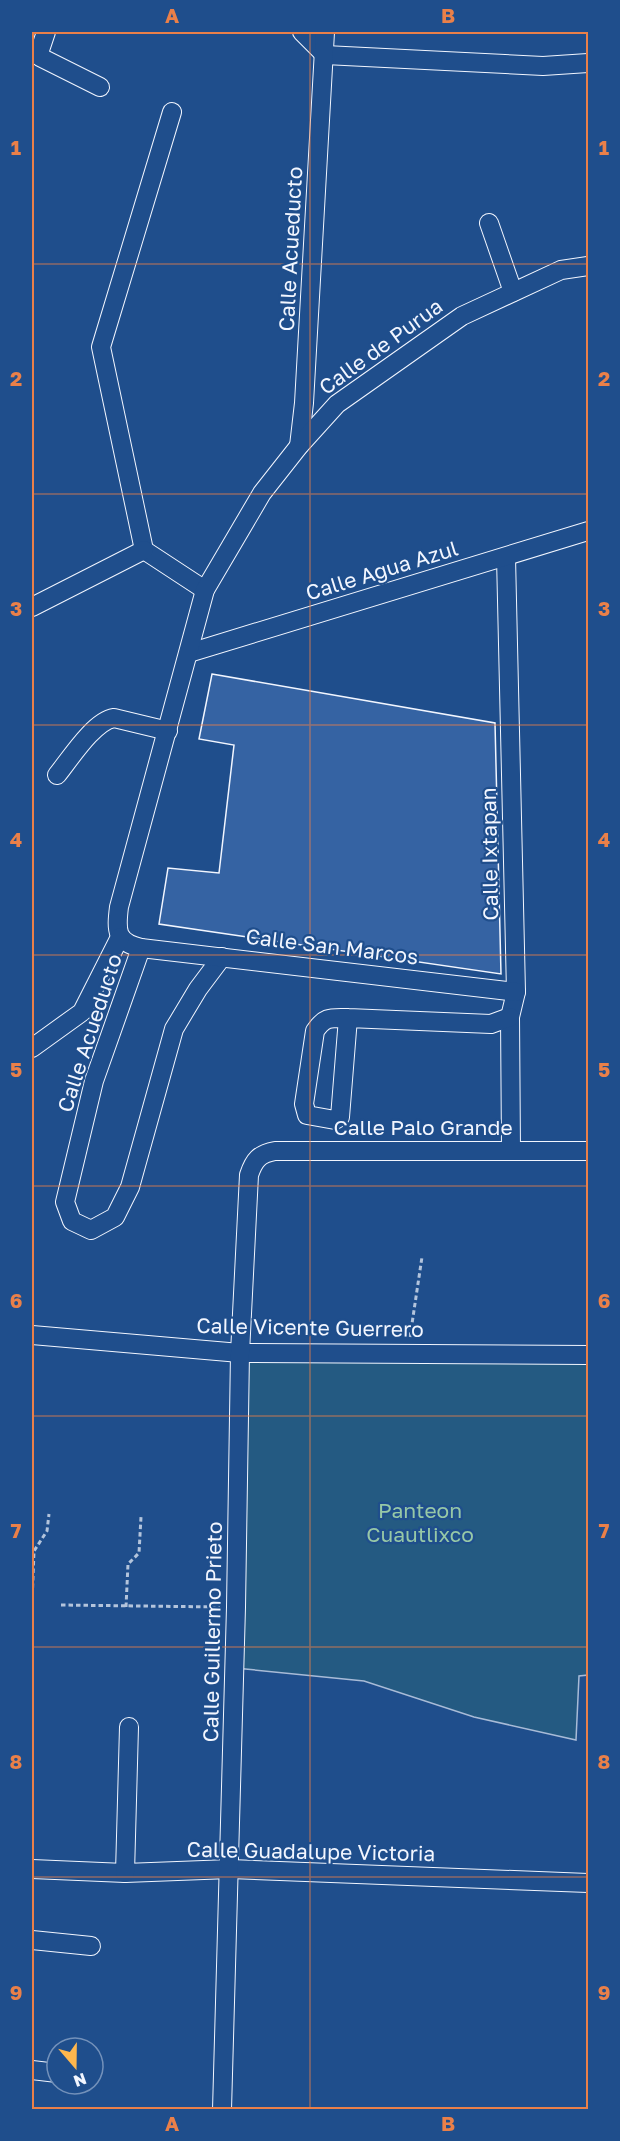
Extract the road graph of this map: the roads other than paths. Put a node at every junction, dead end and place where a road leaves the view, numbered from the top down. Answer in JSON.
{"nodes":[{"id":1,"x":46,"y":32,"type":"edge"},
{"id":2,"x":302,"y":32,"type":"edge"},
{"id":3,"x":325,"y":32,"type":"edge"},
{"id":4,"x":325,"y":55,"type":"junction"},
{"id":5,"x":588,"y":63,"type":"edge"},
{"id":6,"x":100,"y":87,"type":"dead end"},
{"id":7,"x":172,"y":112,"type":"dead end"},
{"id":8,"x":489,"y":224,"type":"dead end"},
{"id":9,"x":588,"y":266,"type":"edge"},
{"id":10,"x":513,"y":292,"type":"junction"},
{"id":11,"x":299,"y":446,"type":"junction"},
{"id":12,"x":588,"y":531,"type":"edge"},
{"id":13,"x":144,"y":550,"type":"junction"},
{"id":14,"x":506,"y":557,"type":"junction"},
{"id":15,"x":205,"y":590,"type":"junction"},
{"id":16,"x":32,"y":607,"type":"edge"},
{"id":17,"x":189,"y":653,"type":"junction"},
{"id":18,"x":168,"y":731,"type":"junction"},
{"id":19,"x":57,"y":775,"type":"dead end"},
{"id":20,"x":120,"y":937,"type":"junction"},
{"id":21,"x":141,"y":948,"type":"junction"},
{"id":22,"x":222,"y":957,"type":"junction"},
{"id":23,"x":516,"y":992,"type":"junction"},
{"id":24,"x":510,"y":1017,"type":"junction"},
{"id":25,"x":348,"y":1018,"type":"junction"},
{"id":26,"x":32,"y":1048,"type":"edge"},
{"id":27,"x":511,"y":1150,"type":"junction"},
{"id":28,"x":588,"y":1151,"type":"edge"},
{"id":29,"x":258,"y":1157,"type":"joint"},
{"id":30,"x":32,"y":1335,"type":"edge"},
{"id":31,"x":240,"y":1353,"type":"junction"},
{"id":32,"x":588,"y":1355,"type":"edge"},
{"id":33,"x":129,"y":1727,"type":"dead end"},
{"id":34,"x":32,"y":1869,"type":"edge"},
{"id":35,"x":230,"y":1869,"type":"junction"},
{"id":36,"x":125,"y":1873,"type":"junction"},
{"id":37,"x":588,"y":1883,"type":"edge"},
{"id":38,"x":32,"y":1940,"type":"edge"},
{"id":39,"x":90,"y":1946,"type":"dead end"},
{"id":40,"x":222,"y":2109,"type":"edge"}],
"edges":[{"from":1,"to":6,"type":"street"},
{"from":2,"to":4,"type":"street"},
{"from":3,"to":4,"type":"street","name":"Calle Acueducto"},
{"from":4,"to":5,"type":"street"},
{"from":4,"to":11,"type":"street","name":"Calle Acueducto"},
{"from":7,"to":13,"type":"street"},
{"from":8,"to":10,"type":"street"},
{"from":9,"to":10,"type":"street","name":"Calle de Purua"},
{"from":10,"to":11,"type":"street","name":"Calle de Purua"},
{"from":11,"to":15,"type":"street","name":"Calle de Purua"},
{"from":12,"to":14,"type":"street","name":"Calle Agua Azul"},
{"from":13,"to":15,"type":"street"},
{"from":13,"to":16,"type":"street"},
{"from":14,"to":17,"type":"street","name":"Calle Agua Azul"},
{"from":14,"to":23,"type":"street","name":"Calle Ixtapan"},
{"from":15,"to":17,"type":"street","name":"Calle de Purua"},
{"from":17,"to":18,"type":"street","name":"Calle Acueducto"},
{"from":18,"to":19,"type":"street"},
{"from":18,"to":20,"type":"street","name":"Calle Acueducto"},
{"from":20,"to":21,"type":"street","name":"Calle Acueducto"},
{"from":20,"to":26,"type":"street"},
{"from":21,"to":22,"type":"street","name":"Calle San Marcos"},
{"from":21,"to":22,"type":"street","name":"Calle Acueducto"},
{"from":22,"to":23,"type":"street","name":"Calle San Marcos"},
{"from":23,"to":24,"type":"street","name":"Calle Ixtapan"},
{"from":24,"to":25,"type":"street"},
{"from":24,"to":27,"type":"street","name":"Calle Ixtapan"},
{"from":25,"to":25,"type":"street"},
{"from":27,"to":28,"type":"street","name":"Calle Palo Grande"},
{"from":27,"to":29,"type":"street","name":"Calle Palo Grande"},
{"from":29,"to":31,"type":"street","name":"Calle Guillermo Prieto"},
{"from":30,"to":31,"type":"street","name":"Calle Vicente Guerrero"},
{"from":31,"to":32,"type":"street","name":"Calle Vicente Guerrero"},
{"from":31,"to":35,"type":"street","name":"Calle Guillermo Prieto"},
{"from":33,"to":36,"type":"street"},
{"from":34,"to":36,"type":"street","name":"Calle Guadalupe Victoria"},
{"from":35,"to":36,"type":"street","name":"Calle Guadalupe Victoria"},
{"from":35,"to":37,"type":"street","name":"Calle Guadalupe Victoria"},
{"from":35,"to":40,"type":"street","name":"Calle Guillermo Prieto"},
{"from":38,"to":39,"type":"street"}]}
